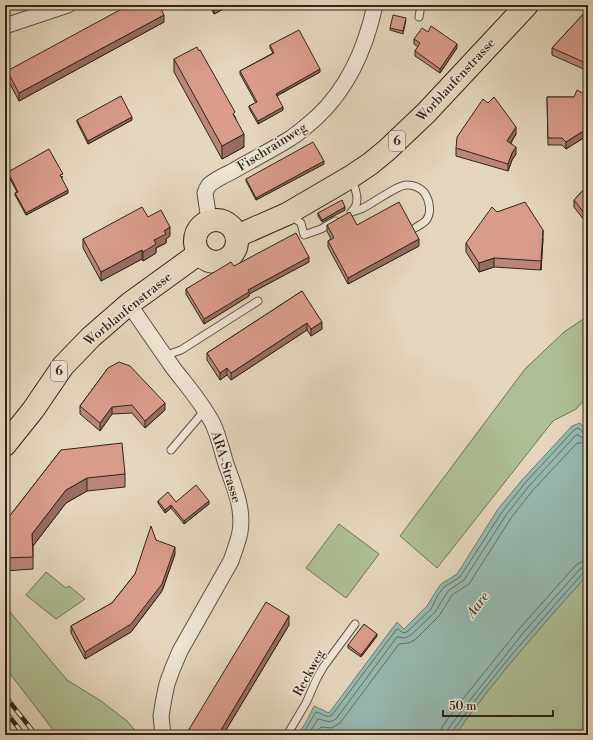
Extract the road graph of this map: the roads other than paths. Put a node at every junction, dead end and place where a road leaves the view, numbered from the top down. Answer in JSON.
{"nodes":[{"id":1,"x":68,"y":5,"type":"edge"},
{"id":2,"x":374,"y":5,"type":"edge"},
{"id":3,"x":421,"y":5,"type":"edge"},
{"id":4,"x":527,"y":5,"type":"edge"},
{"id":5,"x":419,"y":17,"type":"dead end"},
{"id":6,"x":5,"y":26,"type":"edge"},
{"id":7,"x":352,"y":176,"type":"junction"},
{"id":8,"x":287,"y":214,"type":"junction"},
{"id":9,"x":346,"y":215,"type":"junction"},
{"id":10,"x":209,"y":220,"type":"junction"},
{"id":11,"x":415,"y":228,"type":"edge"},
{"id":12,"x":237,"y":236,"type":"junction"},
{"id":13,"x":198,"y":254,"type":"junction"},
{"id":14,"x":258,"y":301,"type":"dead end"},
{"id":15,"x":129,"y":304,"type":"junction"},
{"id":16,"x":164,"y":356,"type":"junction"},
{"id":17,"x":204,"y":410,"type":"junction"},
{"id":18,"x":5,"y":445,"type":"edge"},
{"id":19,"x":171,"y":450,"type":"dead end"},
{"id":20,"x":355,"y":624,"type":"dead end"},
{"id":21,"x":163,"y":735,"type":"edge"},
{"id":22,"x":287,"y":735,"type":"edge"}],
"edges":[{"from":1,"to":6,"type":"street"},
{"from":2,"to":10,"type":"street","name":"Fischrainweg"},
{"from":3,"to":5,"type":"lane"},
{"from":4,"to":7,"type":"main road","name":"Worblaufenstrasse","number":"6"},
{"from":7,"to":8,"type":"main road","name":"Worblaufenstrasse","number":"6"},
{"from":7,"to":9,"type":"lane"},
{"from":8,"to":9,"type":"lane"},
{"from":8,"to":12,"type":"main road","name":"Worblaufenstrasse","number":"6"},
{"from":9,"to":11,"type":"lane"},
{"from":10,"to":12,"type":"main road"},
{"from":10,"to":13,"type":"main road"},
{"from":12,"to":13,"type":"main road"},
{"from":13,"to":15,"type":"main road","name":"Worblaufenstrasse","number":"6"},
{"from":14,"to":16,"type":"lane"},
{"from":15,"to":16,"type":"street","name":"ARA-Strasse"},
{"from":15,"to":18,"type":"main road","name":"Worblaufenstrasse","number":"6"},
{"from":16,"to":17,"type":"street","name":"ARA-Strasse"},
{"from":17,"to":19,"type":"lane"},
{"from":17,"to":21,"type":"street","name":"ARA-Strasse"},
{"from":20,"to":22,"type":"lane","name":"Reckweg"}]}
